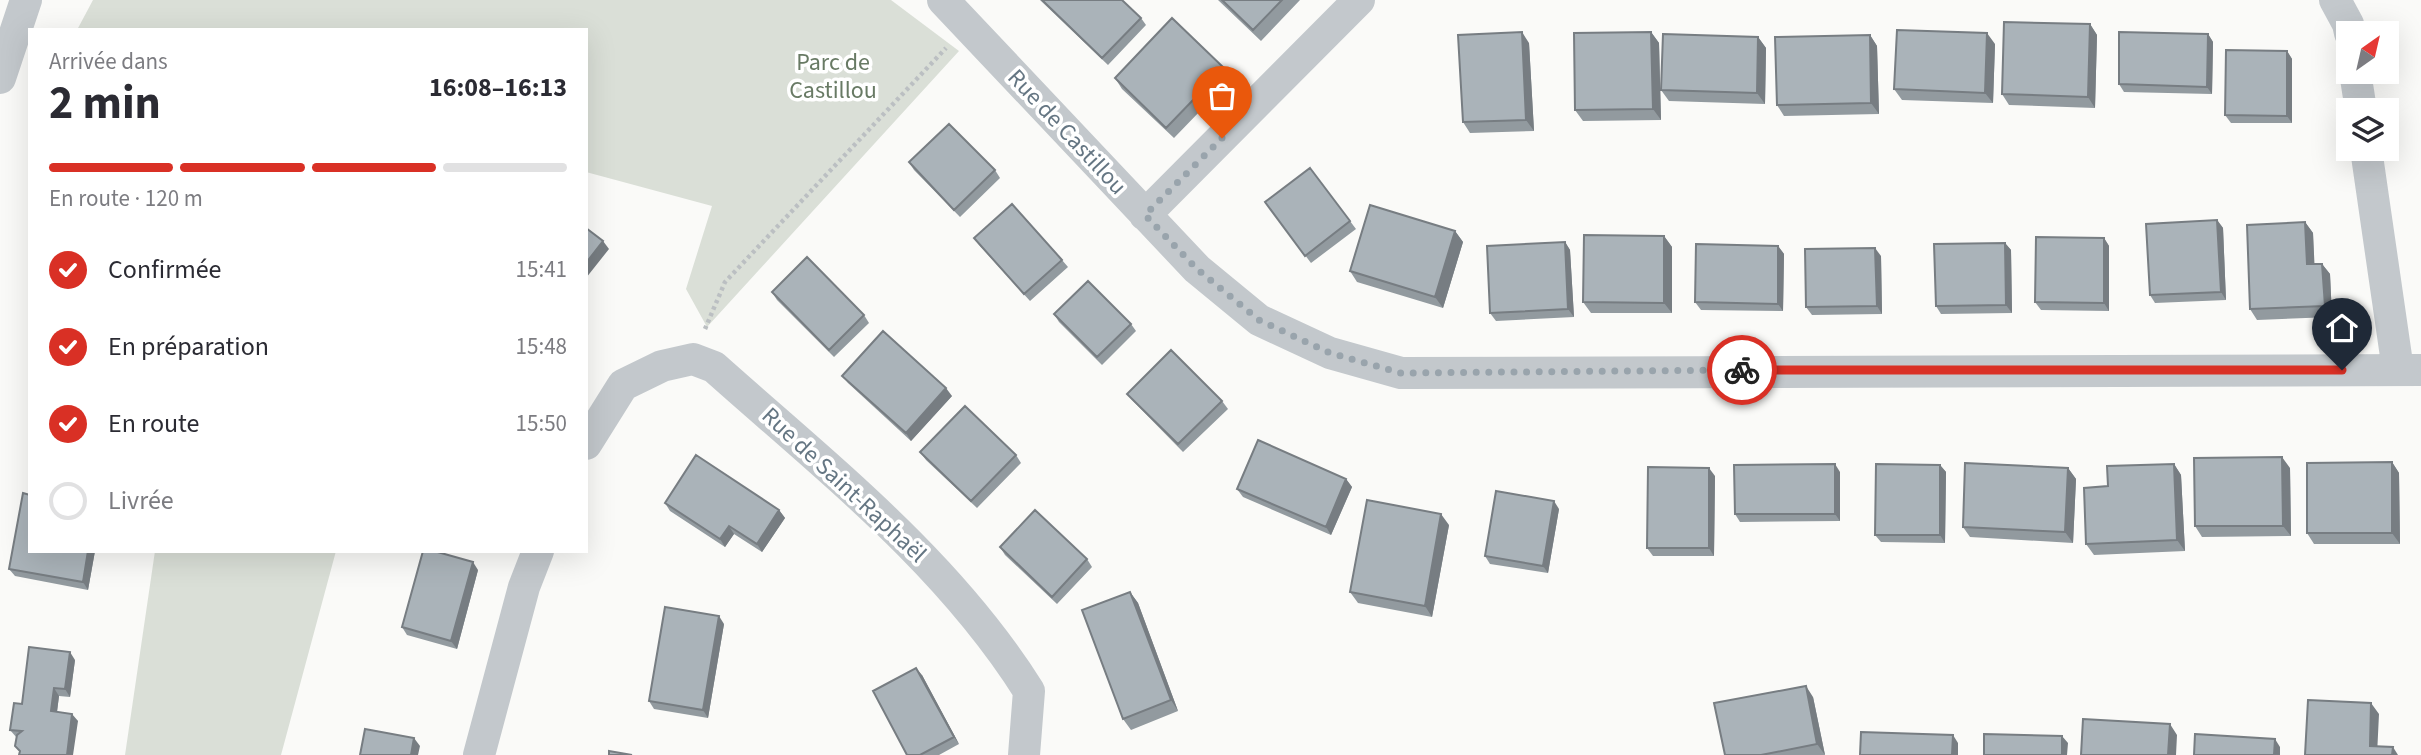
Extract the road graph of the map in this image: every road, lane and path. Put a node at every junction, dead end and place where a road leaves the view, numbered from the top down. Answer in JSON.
{"nodes":[{"id":1,"x":26,"y":0,"type":"edge"},
{"id":2,"x":943,"y":0,"type":"edge"},
{"id":3,"x":1359,"y":0,"type":"edge"},
{"id":4,"x":2334,"y":0,"type":"edge"},
{"id":5,"x":2346,"y":21,"type":"edge"},
{"id":6,"x":967,"y":25,"type":"junction"},
{"id":7,"x":0,"y":78,"type":"edge"},
{"id":8,"x":2368,"y":161,"type":"edge"},
{"id":9,"x":1145,"y":215,"type":"junction"},
{"id":10,"x":693,"y":359,"type":"junction"},
{"id":11,"x":2409,"y":370,"type":"edge"},
{"id":12,"x":588,"y":441,"type":"edge"},
{"id":13,"x":537,"y":553,"type":"edge"},
{"id":14,"x":479,"y":755,"type":"edge"},
{"id":15,"x":1024,"y":755,"type":"edge"}],
"edges":[{"from":1,"to":7,"type":"street"},
{"from":2,"to":6,"type":"street","name":"Rue de Castillou"},
{"from":3,"to":9,"type":"street"},
{"from":4,"to":5,"type":"street"},
{"from":6,"to":9,"type":"street","name":"Rue de Castillou"},
{"from":6,"to":10,"type":"path"},
{"from":8,"to":11,"type":"street"},
{"from":9,"to":11,"type":"street","name":"Rue de Castillou"},
{"from":10,"to":12,"type":"street"},
{"from":10,"to":15,"type":"street","name":"Rue de Saint-Raphaël"},
{"from":13,"to":14,"type":"street"}]}
